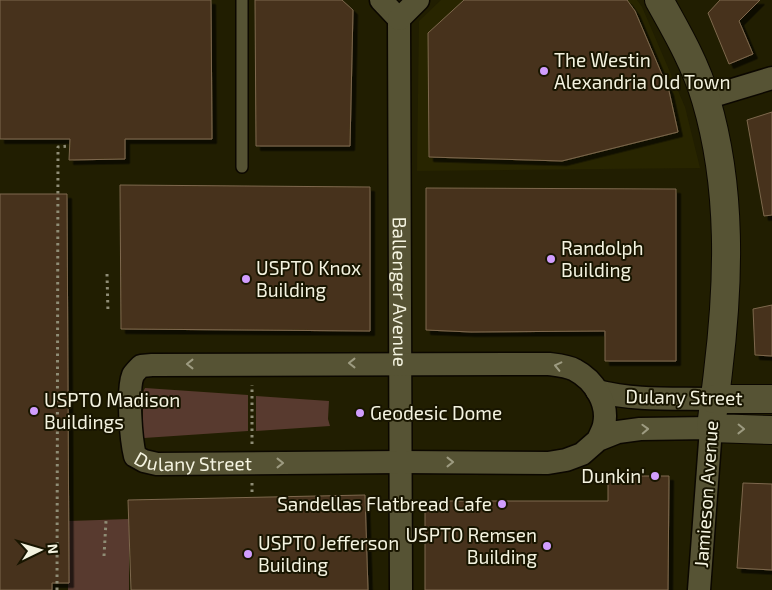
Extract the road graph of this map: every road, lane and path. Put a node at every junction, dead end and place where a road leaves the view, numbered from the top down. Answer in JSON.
{"nodes":[{"id":1,"x":242,"y":0,"type":"edge"},
{"id":2,"x":381,"y":0,"type":"edge"},
{"id":3,"x":418,"y":0,"type":"edge"},
{"id":4,"x":659,"y":0,"type":"edge"},
{"id":5,"x":399,"y":19,"type":"junction"},
{"id":6,"x":772,"y":78,"type":"edge"},
{"id":7,"x":706,"y":98,"type":"junction"},
{"id":8,"x":70,"y":146,"type":"dead end"},
{"id":9,"x":242,"y":167,"type":"dead end"},
{"id":10,"x":107,"y":274,"type":"dead end"},
{"id":11,"x":108,"y":313,"type":"dead end"},
{"id":12,"x":252,"y":364,"type":"junction"},
{"id":13,"x":401,"y":364,"type":"junction"},
{"id":14,"x":597,"y":391,"type":"junction"},
{"id":15,"x":714,"y":399,"type":"junction"},
{"id":16,"x":772,"y":399,"type":"edge"},
{"id":17,"x":710,"y":428,"type":"junction"},
{"id":18,"x":772,"y":430,"type":"edge"},
{"id":19,"x":598,"y":440,"type":"junction"},
{"id":20,"x":401,"y":462,"type":"junction"},
{"id":21,"x":252,"y":464,"type":"junction"},
{"id":22,"x":252,"y":492,"type":"dead end"},
{"id":23,"x":106,"y":521,"type":"dead end"},
{"id":24,"x":104,"y":556,"type":"dead end"},
{"id":25,"x":57,"y":590,"type":"edge"},
{"id":26,"x":401,"y":590,"type":"edge"},
{"id":27,"x":699,"y":590,"type":"edge"}],
"edges":[{"from":1,"to":9,"type":"lane"},
{"from":2,"to":5,"type":"street"},
{"from":3,"to":5,"type":"street"},
{"from":4,"to":7,"type":"street","name":"Jamieson Avenue"},
{"from":5,"to":13,"type":"street","name":"Ballenger Avenue"},
{"from":6,"to":7,"type":"street"},
{"from":7,"to":15,"type":"street","name":"Jamieson Avenue"},
{"from":8,"to":25,"type":"path"},
{"from":10,"to":11,"type":"path"},
{"from":13,"to":12,"type":"street","name":"Dulany Street","one_way":true},
{"from":12,"to":21,"type":"path"},
{"from":12,"to":21,"type":"street","name":"Dulany Street","one_way":true},
{"from":14,"to":13,"type":"street","name":"Dulany Street","one_way":true},
{"from":13,"to":20,"type":"street","name":"Ballenger Avenue"},
{"from":14,"to":15,"type":"street","name":"Dulany Street"},
{"from":14,"to":19,"type":"street","name":"Dulany Street"},
{"from":15,"to":16,"type":"street","name":"Dulany Street"},
{"from":15,"to":17,"type":"street","name":"Jamieson Avenue"},
{"from":17,"to":18,"type":"street","name":"Dulany Street","one_way":true},
{"from":19,"to":17,"type":"street","name":"Dulany Street","one_way":true},
{"from":17,"to":27,"type":"street","name":"Jamieson Avenue"},
{"from":20,"to":19,"type":"street","name":"Dulany Street","one_way":true},
{"from":21,"to":20,"type":"street","name":"Dulany Street","one_way":true},
{"from":20,"to":26,"type":"street","name":"Ballenger Avenue"},
{"from":21,"to":22,"type":"path"},
{"from":23,"to":24,"type":"path"}]}
